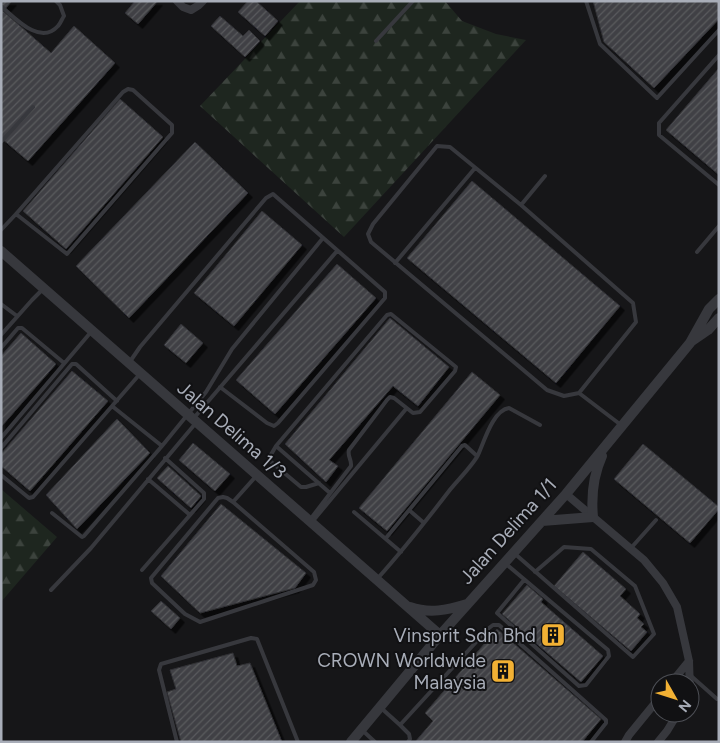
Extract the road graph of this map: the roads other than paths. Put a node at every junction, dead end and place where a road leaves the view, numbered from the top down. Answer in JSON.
{"nodes":[{"id":1,"x":56,"y":1,"type":"edge"},
{"id":2,"x":177,"y":1,"type":"edge"},
{"id":3,"x":204,"y":1,"type":"edge"},
{"id":4,"x":414,"y":1,"type":"edge"},
{"id":5,"x":586,"y":1,"type":"edge"},
{"id":6,"x":1,"y":6,"type":"edge"},
{"id":7,"x":719,"y":30,"type":"edge"},
{"id":8,"x":376,"y":41,"type":"dead end"},
{"id":9,"x":719,"y":55,"type":"edge"},
{"id":10,"x":34,"y":106,"type":"dead end"},
{"id":11,"x":1,"y":142,"type":"edge"},
{"id":12,"x":475,"y":168,"type":"junction"},
{"id":13,"x":545,"y":176,"type":"dead end"},
{"id":14,"x":719,"y":185,"type":"edge"},
{"id":15,"x":521,"y":205,"type":"junction"},
{"id":16,"x":16,"y":214,"type":"junction"},
{"id":17,"x":719,"y":226,"type":"edge"},
{"id":18,"x":1,"y":230,"type":"edge"},
{"id":19,"x":323,"y":238,"type":"junction"},
{"id":20,"x":337,"y":250,"type":"junction"},
{"id":21,"x":1,"y":251,"type":"edge"},
{"id":22,"x":696,"y":252,"type":"dead end"},
{"id":23,"x":395,"y":263,"type":"junction"},
{"id":24,"x":44,"y":288,"type":"junction"},
{"id":25,"x":719,"y":299,"type":"edge"},
{"id":26,"x":1,"y":304,"type":"edge"},
{"id":27,"x":17,"y":316,"type":"junction"},
{"id":28,"x":719,"y":318,"type":"edge"},
{"id":29,"x":719,"y":326,"type":"edge"},
{"id":30,"x":708,"y":330,"type":"junction"},
{"id":31,"x":92,"y":331,"type":"junction"},
{"id":32,"x":1,"y":335,"type":"edge"},
{"id":33,"x":690,"y":343,"type":"junction"},
{"id":34,"x":1,"y":348,"type":"edge"},
{"id":35,"x":128,"y":363,"type":"junction"},
{"id":36,"x":64,"y":364,"type":"junction"},
{"id":37,"x":140,"y":373,"type":"junction"},
{"id":38,"x":220,"y":388,"type":"junction"},
{"id":39,"x":579,"y":393,"type":"junction"},
{"id":40,"x":117,"y":400,"type":"junction"},
{"id":41,"x":112,"y":406,"type":"junction"},
{"id":42,"x":406,"y":409,"type":"junction"},
{"id":43,"x":193,"y":419,"type":"junction"},
{"id":44,"x":540,"y":425,"type":"dead end"},
{"id":45,"x":621,"y":425,"type":"junction"},
{"id":46,"x":1,"y":438,"type":"edge"},
{"id":47,"x":608,"y":442,"type":"junction"},
{"id":48,"x":162,"y":446,"type":"junction"},
{"id":49,"x":276,"y":446,"type":"junction"},
{"id":50,"x":1,"y":448,"type":"edge"},
{"id":51,"x":477,"y":456,"type":"junction"},
{"id":52,"x":165,"y":458,"type":"junction"},
{"id":53,"x":1,"y":475,"type":"edge"},
{"id":54,"x":257,"y":475,"type":"junction"},
{"id":55,"x":148,"y":479,"type":"junction"},
{"id":56,"x":319,"y":483,"type":"junction"},
{"id":57,"x":330,"y":493,"type":"junction"},
{"id":58,"x":566,"y":494,"type":"junction"},
{"id":59,"x":233,"y":502,"type":"junction"},
{"id":60,"x":409,"y":510,"type":"junction"},
{"id":61,"x":354,"y":512,"type":"dead end"},
{"id":62,"x":52,"y":513,"type":"dead end"},
{"id":63,"x":190,"y":515,"type":"junction"},
{"id":64,"x":593,"y":517,"type":"junction"},
{"id":65,"x":656,"y":520,"type":"dead end"},
{"id":66,"x":542,"y":521,"type":"junction"},
{"id":67,"x":310,"y":522,"type":"junction"},
{"id":68,"x":424,"y":524,"type":"junction"},
{"id":69,"x":386,"y":538,"type":"junction"},
{"id":70,"x":631,"y":549,"type":"junction"},
{"id":71,"x":401,"y":552,"type":"junction"},
{"id":72,"x":513,"y":553,"type":"junction"},
{"id":73,"x":504,"y":563,"type":"junction"},
{"id":74,"x":142,"y":570,"type":"dead end"},
{"id":75,"x":535,"y":572,"type":"junction"},
{"id":76,"x":376,"y":580,"type":"junction"},
{"id":77,"x":524,"y":580,"type":"junction"},
{"id":78,"x":51,"y":590,"type":"dead end"},
{"id":79,"x":405,"y":604,"type":"junction"},
{"id":80,"x":467,"y":604,"type":"junction"},
{"id":81,"x":440,"y":635,"type":"junction"},
{"id":82,"x":689,"y":661,"type":"junction"},
{"id":83,"x":683,"y":669,"type":"junction"},
{"id":84,"x":680,"y":673,"type":"edge"},
{"id":85,"x":688,"y":673,"type":"edge"},
{"id":86,"x":690,"y":673,"type":"edge"},
{"id":87,"x":700,"y":684,"type":"edge"},
{"id":88,"x":717,"y":699,"type":"dead end"},
{"id":89,"x":380,"y":708,"type":"junction"},
{"id":90,"x":650,"y":709,"type":"edge"},
{"id":91,"x":672,"y":723,"type":"edge"},
{"id":92,"x":400,"y":726,"type":"junction"},
{"id":93,"x":362,"y":730,"type":"junction"},
{"id":94,"x":177,"y":742,"type":"edge"},
{"id":95,"x":298,"y":742,"type":"edge"},
{"id":96,"x":351,"y":742,"type":"edge"},
{"id":97,"x":375,"y":742,"type":"edge"},
{"id":98,"x":408,"y":742,"type":"edge"},
{"id":99,"x":591,"y":742,"type":"edge"},
{"id":100,"x":625,"y":742,"type":"edge"},
{"id":101,"x":658,"y":742,"type":"edge"}],
"edges":[{"from":1,"to":6,"type":"lane"},
{"from":2,"to":3,"type":"street"},
{"from":4,"to":8,"type":"lane"},
{"from":5,"to":7,"type":"lane"},
{"from":9,"to":14,"type":"lane"},
{"from":10,"to":11,"type":"lane"},
{"from":12,"to":15,"type":"lane"},
{"from":12,"to":23,"type":"lane"},
{"from":12,"to":23,"type":"lane"},
{"from":13,"to":15,"type":"lane"},
{"from":15,"to":39,"type":"lane"},
{"from":16,"to":16,"type":"lane"},
{"from":16,"to":18,"type":"lane"},
{"from":17,"to":22,"type":"lane"},
{"from":19,"to":20,"type":"lane"},
{"from":19,"to":35,"type":"lane"},
{"from":19,"to":43,"type":"lane"},
{"from":20,"to":38,"type":"lane"},
{"from":20,"to":38,"type":"lane"},
{"from":21,"to":24,"type":"street","name":"Jalan Delima 1/3"},
{"from":23,"to":39,"type":"lane"},
{"from":24,"to":27,"type":"lane"},
{"from":24,"to":31,"type":"street","name":"Jalan Delima 1/3"},
{"from":25,"to":33,"type":"street","name":"Jalan Delima 1/1"},
{"from":26,"to":27,"type":"lane"},
{"from":27,"to":32,"type":"lane"},
{"from":28,"to":30,"type":"street","name":"Jalan Delima 1/1"},
{"from":29,"to":30,"type":"street"},
{"from":30,"to":33,"type":"street","name":"Jalan Delima 1/1"},
{"from":31,"to":35,"type":"street","name":"Jalan Delima 1/3"},
{"from":31,"to":36,"type":"lane"},
{"from":33,"to":45,"type":"street","name":"Jalan Delima 1/1"},
{"from":34,"to":36,"type":"lane"},
{"from":35,"to":37,"type":"street","name":"Jalan Delima 1/3"},
{"from":36,"to":46,"type":"lane"},
{"from":37,"to":40,"type":"lane"},
{"from":37,"to":43,"type":"street","name":"Jalan Delima 1/3"},
{"from":38,"to":43,"type":"lane"},
{"from":39,"to":45,"type":"lane"},
{"from":40,"to":41,"type":"lane"},
{"from":40,"to":50,"type":"lane"},
{"from":41,"to":48,"type":"lane"},
{"from":41,"to":53,"type":"lane"},
{"from":42,"to":49,"type":"lane"},
{"from":42,"to":57,"type":"lane"},
{"from":42,"to":67,"type":"lane"},
{"from":43,"to":48,"type":"lane"},
{"from":43,"to":52,"type":"lane"},
{"from":43,"to":54,"type":"street","name":"Jalan Delima 1/3"},
{"from":44,"to":51,"type":"lane"},
{"from":45,"to":47,"type":"street","name":"Jalan Delima 1/1"},
{"from":47,"to":58,"type":"street","name":"Jalan Delima 1/1"},
{"from":47,"to":64,"type":"street"},
{"from":48,"to":62,"type":"lane"},
{"from":49,"to":56,"type":"lane"},
{"from":49,"to":56,"type":"lane"},
{"from":51,"to":60,"type":"lane"},
{"from":51,"to":68,"type":"lane"},
{"from":52,"to":55,"type":"lane"},
{"from":52,"to":63,"type":"lane"},
{"from":54,"to":59,"type":"lane"},
{"from":54,"to":67,"type":"street","name":"Jalan Delima 1/3"},
{"from":55,"to":63,"type":"lane"},
{"from":55,"to":78,"type":"lane"},
{"from":56,"to":57,"type":"lane"},
{"from":57,"to":67,"type":"lane"},
{"from":58,"to":64,"type":"street"},
{"from":58,"to":66,"type":"street","name":"Jalan Delima 1/1"},
{"from":59,"to":59,"type":"lane"},
{"from":60,"to":68,"type":"lane"},
{"from":60,"to":69,"type":"lane"},
{"from":61,"to":69,"type":"lane"},
{"from":63,"to":74,"type":"lane"},
{"from":64,"to":66,"type":"street"},
{"from":64,"to":70,"type":"street"},
{"from":65,"to":70,"type":"lane"},
{"from":66,"to":72,"type":"street","name":"Jalan Delima 1/1"},
{"from":67,"to":76,"type":"street","name":"Jalan Delima 1/3"},
{"from":68,"to":71,"type":"lane"},
{"from":69,"to":71,"type":"lane"},
{"from":70,"to":82,"type":"street"},
{"from":71,"to":76,"type":"lane"},
{"from":72,"to":73,"type":"street","name":"Jalan Delima 1/1"},
{"from":72,"to":75,"type":"lane"},
{"from":73,"to":77,"type":"lane"},
{"from":73,"to":80,"type":"street","name":"Jalan Delima 1/1"},
{"from":75,"to":75,"type":"lane"},
{"from":76,"to":79,"type":"street","name":"Jalan Delima 1/3"},
{"from":77,"to":77,"type":"lane"},
{"from":79,"to":80,"type":"street"},
{"from":79,"to":81,"type":"street","name":"Jalan Delima 1/3"},
{"from":80,"to":81,"type":"street","name":"Jalan Delima 1/1"},
{"from":81,"to":89,"type":"street","name":"Jalan Delima 1/1"},
{"from":82,"to":83,"type":"street"},
{"from":82,"to":86,"type":"street"},
{"from":83,"to":84,"type":"street"},
{"from":83,"to":85,"type":"lane"},
{"from":87,"to":88,"type":"lane"},
{"from":89,"to":92,"type":"lane"},
{"from":89,"to":93,"type":"street","name":"Jalan Delima 1/1"},
{"from":90,"to":100,"type":"street"},
{"from":91,"to":101,"type":"street"},
{"from":92,"to":98,"type":"lane"},
{"from":92,"to":99,"type":"lane"},
{"from":93,"to":96,"type":"street","name":"Jalan Delima 1/1"},
{"from":93,"to":97,"type":"lane"},
{"from":94,"to":95,"type":"lane"}]}
